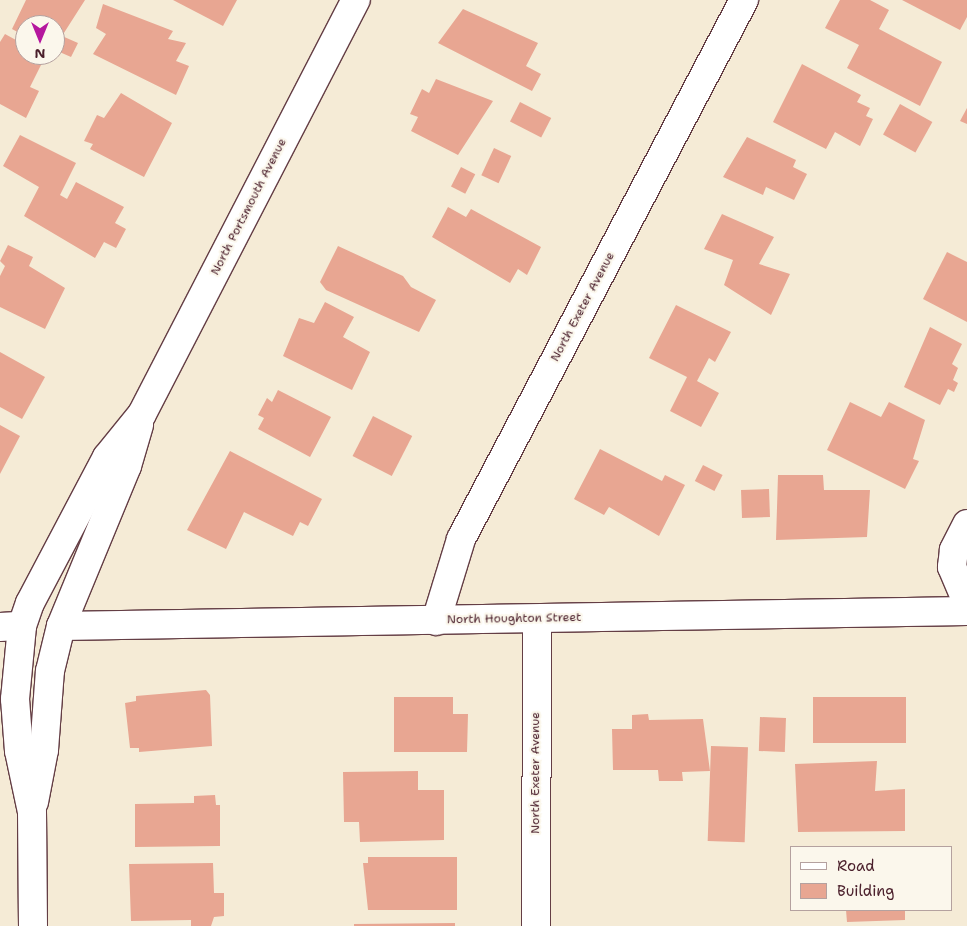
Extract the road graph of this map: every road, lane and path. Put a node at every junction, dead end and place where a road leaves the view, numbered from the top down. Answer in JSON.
{"nodes":[{"id":1,"x":356,"y":0,"type":"edge"},
{"id":2,"x":744,"y":0,"type":"edge"},
{"id":3,"x":142,"y":414,"type":"junction"},
{"id":4,"x":967,"y":524,"type":"edge"},
{"id":5,"x":967,"y":602,"type":"edge"},
{"id":6,"x":967,"y":611,"type":"edge"},
{"id":7,"x":537,"y":619,"type":"junction"},
{"id":8,"x":436,"y":621,"type":"junction"},
{"id":9,"x":11,"y":626,"type":"edge"},
{"id":10,"x":60,"y":626,"type":"junction"},
{"id":11,"x":32,"y":812,"type":"junction"},
{"id":12,"x":33,"y":926,"type":"edge"},
{"id":13,"x":536,"y":926,"type":"edge"}],
"edges":[{"from":1,"to":3,"type":"street","name":"North Portsmouth Avenue"},
{"from":2,"to":8,"type":"street","name":"North Exeter Avenue"},
{"from":3,"to":9,"type":"street","name":"North Portsmouth Avenue"},
{"from":3,"to":10,"type":"street","name":"North Portsmouth Avenue"},
{"from":4,"to":5,"type":"street"},
{"from":6,"to":7,"type":"street","name":"North Houghton Street"},
{"from":7,"to":8,"type":"street","name":"North Houghton Street"},
{"from":7,"to":13,"type":"street","name":"North Exeter Avenue"},
{"from":8,"to":10,"type":"street","name":"North Houghton Street"},
{"from":9,"to":11,"type":"street","name":"North Portsmouth Avenue"},
{"from":10,"to":11,"type":"street","name":"North Portsmouth Avenue"},
{"from":11,"to":12,"type":"street","name":"North Portsmouth Avenue"}]}
